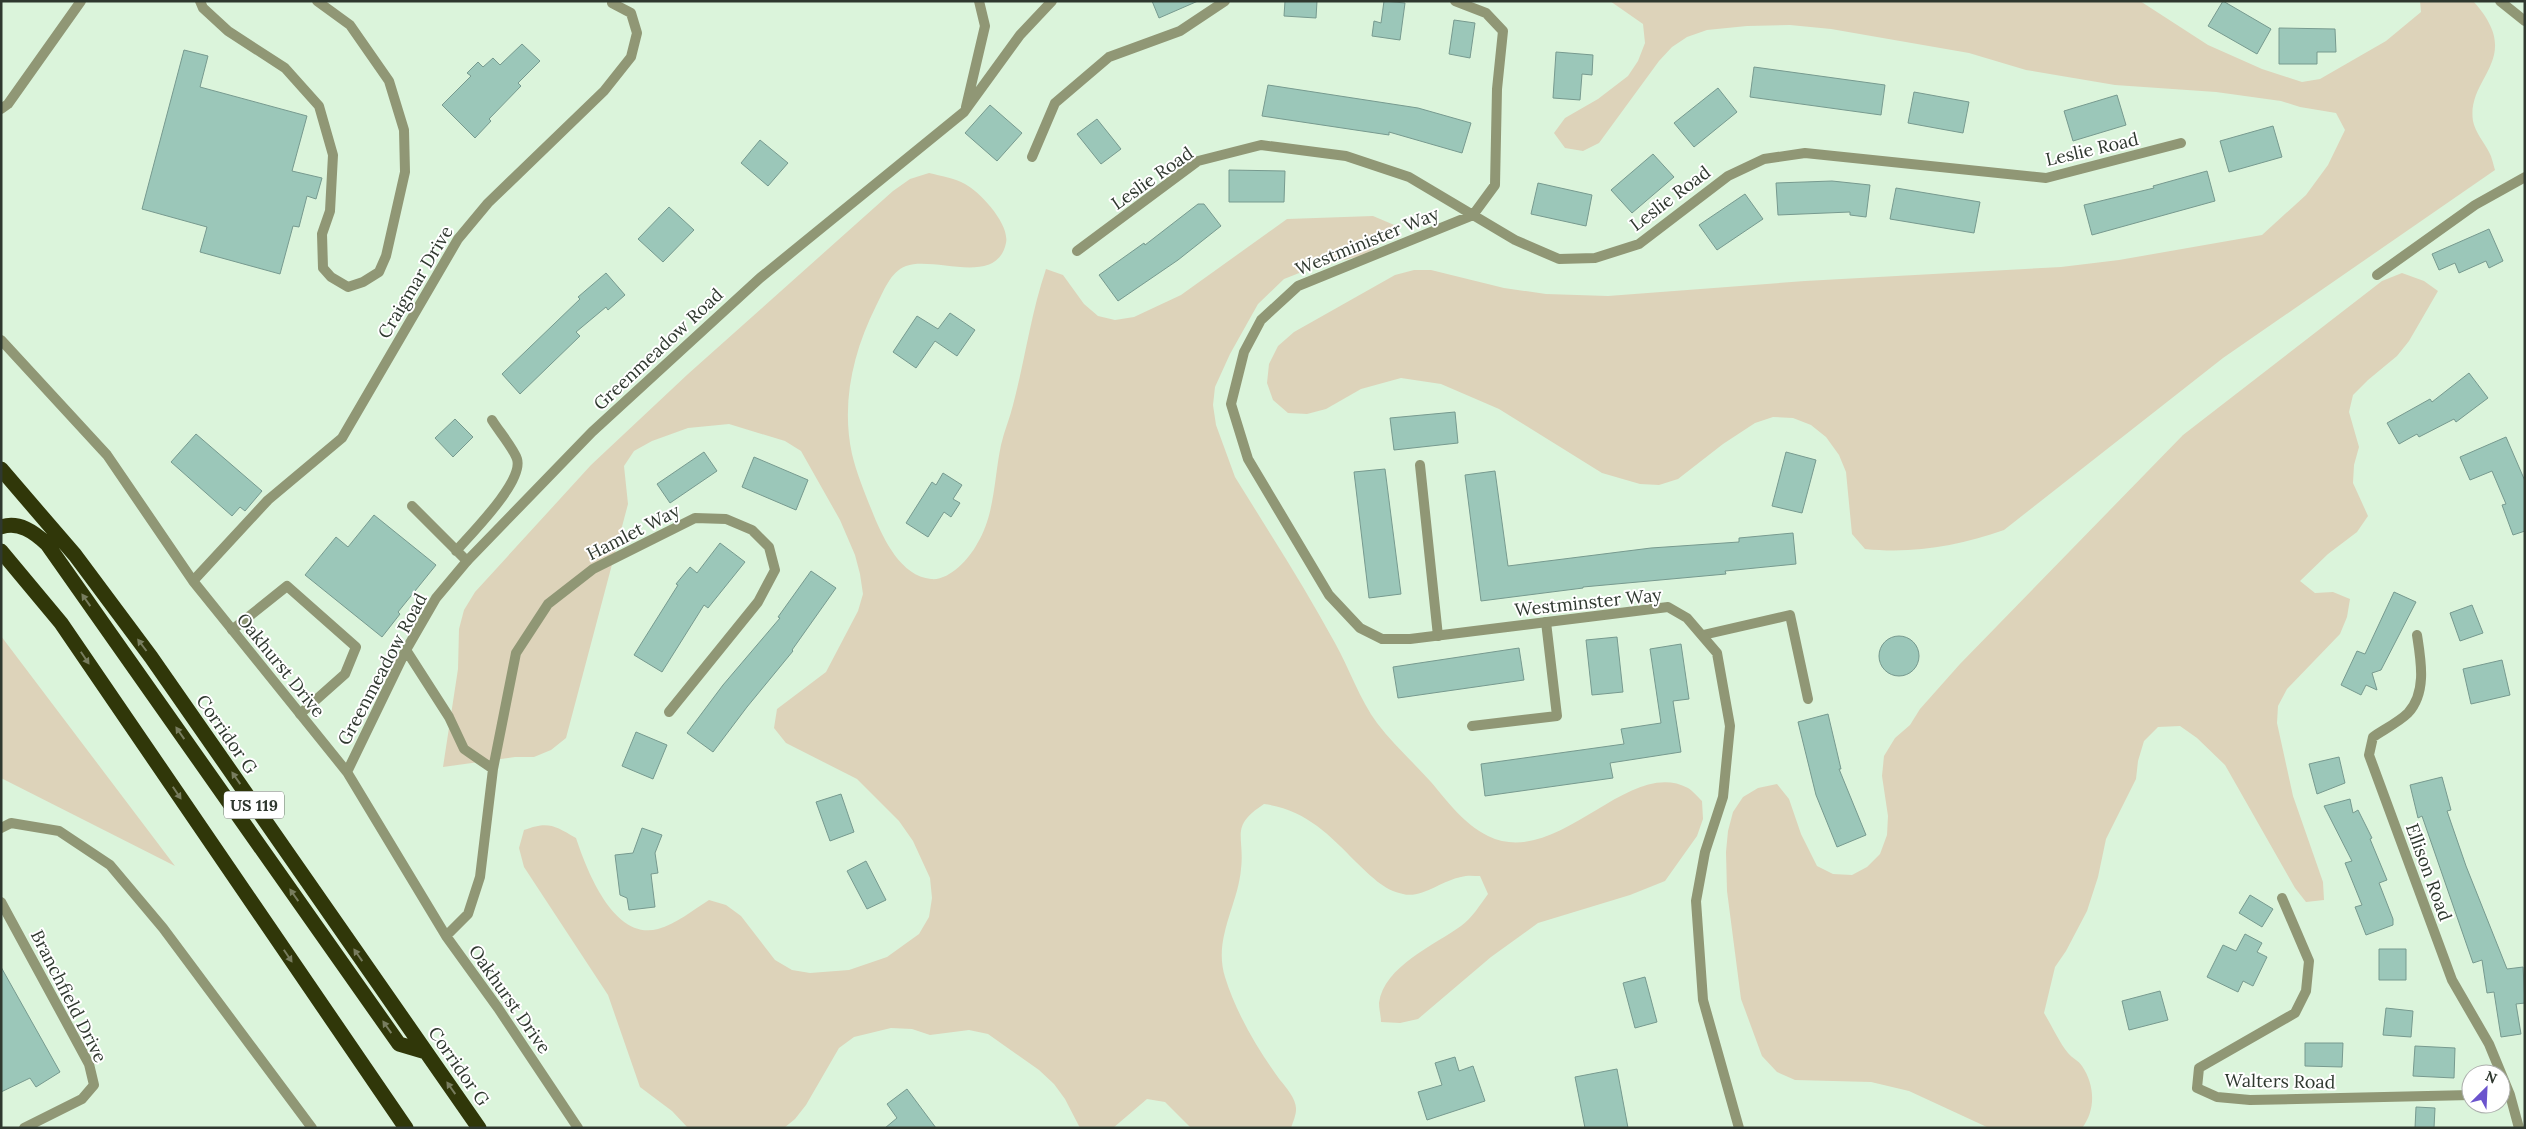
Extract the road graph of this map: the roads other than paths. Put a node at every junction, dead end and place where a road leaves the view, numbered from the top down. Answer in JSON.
{"nodes":[{"id":1,"x":81,"y":1,"type":"edge"},
{"id":2,"x":200,"y":1,"type":"edge"},
{"id":3,"x":317,"y":1,"type":"edge"},
{"id":4,"x":979,"y":1,"type":"edge"},
{"id":5,"x":1052,"y":1,"type":"edge"},
{"id":6,"x":1225,"y":1,"type":"edge"},
{"id":7,"x":1455,"y":1,"type":"edge"},
{"id":8,"x":2500,"y":1,"type":"edge"},
{"id":9,"x":612,"y":2,"type":"dead end"},
{"id":10,"x":2525,"y":21,"type":"edge"},
{"id":11,"x":1,"y":109,"type":"edge"},
{"id":12,"x":964,"y":112,"type":"junction"},
{"id":13,"x":2181,"y":143,"type":"dead end"},
{"id":14,"x":1032,"y":157,"type":"dead end"},
{"id":15,"x":2525,"y":176,"type":"edge"},
{"id":16,"x":1473,"y":215,"type":"junction"},
{"id":17,"x":1077,"y":251,"type":"dead end"},
{"id":18,"x":2377,"y":275,"type":"dead end"},
{"id":19,"x":1,"y":340,"type":"edge"},
{"id":20,"x":492,"y":420,"type":"dead end"},
{"id":21,"x":1420,"y":465,"type":"dead end"},
{"id":22,"x":1,"y":469,"type":"edge"},
{"id":23,"x":412,"y":506,"type":"dead end"},
{"id":24,"x":1,"y":527,"type":"edge"},
{"id":25,"x":1,"y":551,"type":"edge"},
{"id":26,"x":456,"y":551,"type":"junction"},
{"id":27,"x":467,"y":561,"type":"junction"},
{"id":28,"x":193,"y":581,"type":"junction"},
{"id":29,"x":1546,"y":622,"type":"junction"},
{"id":30,"x":232,"y":630,"type":"junction"},
{"id":31,"x":1703,"y":634,"type":"junction"},
{"id":32,"x":2417,"y":635,"type":"dead end"},
{"id":33,"x":1438,"y":636,"type":"junction"},
{"id":34,"x":1410,"y":639,"type":"joint"},
{"id":35,"x":406,"y":650,"type":"junction"},
{"id":36,"x":1808,"y":700,"type":"dead end"},
{"id":37,"x":669,"y":712,"type":"dead end"},
{"id":38,"x":300,"y":714,"type":"junction"},
{"id":39,"x":1472,"y":726,"type":"dead end"},
{"id":40,"x":493,"y":769,"type":"junction"},
{"id":41,"x":347,"y":772,"type":"junction"},
{"id":42,"x":1,"y":828,"type":"edge"},
{"id":43,"x":2282,"y":898,"type":"dead end"},
{"id":44,"x":1,"y":902,"type":"edge"},
{"id":45,"x":446,"y":936,"type":"junction"},
{"id":46,"x":308,"y":984,"type":"junction"},
{"id":47,"x":426,"y":1052,"type":"junction"},
{"id":48,"x":2496,"y":1064,"type":"edge"},
{"id":49,"x":2461,"y":1095,"type":"edge"},
{"id":50,"x":2511,"y":1108,"type":"edge"},
{"id":51,"x":24,"y":1128,"type":"edge"},
{"id":52,"x":312,"y":1128,"type":"edge"},
{"id":53,"x":395,"y":1128,"type":"edge"},
{"id":54,"x":406,"y":1128,"type":"edge"},
{"id":55,"x":480,"y":1128,"type":"edge"},
{"id":56,"x":578,"y":1128,"type":"edge"},
{"id":57,"x":1739,"y":1128,"type":"edge"},
{"id":58,"x":2519,"y":1128,"type":"edge"}],
"edges":[{"from":1,"to":11,"type":"street"},
{"from":2,"to":3,"type":"street"},
{"from":4,"to":12,"type":"street"},
{"from":5,"to":12,"type":"street","name":"Greenmeadow Road"},
{"from":6,"to":14,"type":"street"},
{"from":7,"to":16,"type":"street"},
{"from":8,"to":10,"type":"street"},
{"from":9,"to":28,"type":"street","name":"Craigmar Drive"},
{"from":12,"to":27,"type":"street","name":"Greenmeadow Road"},
{"from":13,"to":16,"type":"street","name":"Leslie Road"},
{"from":15,"to":18,"type":"street"},
{"from":16,"to":17,"type":"street","name":"Leslie Road"},
{"from":16,"to":34,"type":"street","name":"Westminister Way"},
{"from":19,"to":28,"type":"street","name":"Oakhurst Drive"},
{"from":20,"to":26,"type":"street"},
{"from":21,"to":33,"type":"street"},
{"from":47,"to":22,"type":"highway","name":"Corridor G","number":"US 119","one_way":true},
{"from":23,"to":26,"type":"street"},
{"from":47,"to":24,"type":"highway","one_way":true},
{"from":25,"to":46,"type":"highway","number":"US 119","one_way":true},
{"from":26,"to":27,"type":"street"},
{"from":27,"to":35,"type":"street","name":"Greenmeadow Road"},
{"from":28,"to":30,"type":"street","name":"Oakhurst Drive"},
{"from":29,"to":31,"type":"street","name":"Westminster Way"},
{"from":29,"to":33,"type":"street","name":"Westminster Way"},
{"from":29,"to":39,"type":"street"},
{"from":30,"to":38,"type":"street","name":"Oakhurst Drive"},
{"from":30,"to":38,"type":"street"},
{"from":31,"to":36,"type":"street"},
{"from":31,"to":57,"type":"street","name":"Westminster Way"},
{"from":32,"to":48,"type":"street","name":"Ellison Road"},
{"from":33,"to":34,"type":"street","name":"Westminster Way"},
{"from":35,"to":40,"type":"street"},
{"from":35,"to":41,"type":"street","name":"Greenmeadow Road"},
{"from":37,"to":40,"type":"street","name":"Hamlet Way"},
{"from":38,"to":41,"type":"street","name":"Oakhurst Drive"},
{"from":40,"to":45,"type":"street","name":"Hamlet Way"},
{"from":41,"to":45,"type":"street","name":"Oakhurst Drive"},
{"from":42,"to":52,"type":"street"},
{"from":43,"to":49,"type":"street","name":"Walters Road"},
{"from":44,"to":51,"type":"street","name":"Branchfield Drive"},
{"from":45,"to":56,"type":"street","name":"Oakhurst Drive"},
{"from":46,"to":53,"type":"highway"},
{"from":46,"to":54,"type":"highway","number":"US 119"},
{"from":55,"to":47,"type":"highway","name":"Corridor G","number":"US 119","one_way":true},
{"from":50,"to":58,"type":"street","name":"Ellison Road"}]}
